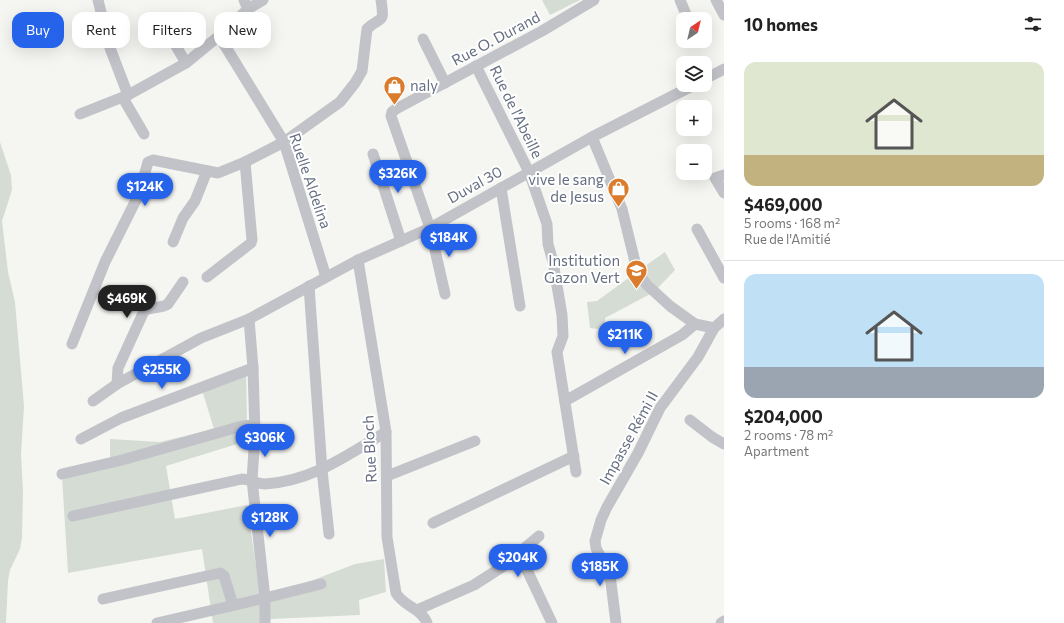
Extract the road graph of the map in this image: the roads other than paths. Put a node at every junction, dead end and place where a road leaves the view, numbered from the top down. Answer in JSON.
{"nodes":[{"id":1,"x":98,"y":0,"type":"edge"},
{"id":2,"x":262,"y":0,"type":"edge"},
{"id":3,"x":381,"y":0,"type":"edge"},
{"id":4,"x":594,"y":0,"type":"edge"},
{"id":5,"x":680,"y":0,"type":"edge"},
{"id":6,"x":716,"y":0,"type":"edge"},
{"id":7,"x":246,"y":5,"type":"edge"},
{"id":8,"x":685,"y":12,"type":"edge"},
{"id":9,"x":724,"y":15,"type":"edge"},
{"id":10,"x":422,"y":39,"type":"dead end"},
{"id":11,"x":214,"y":40,"type":"edge"},
{"id":12,"x":177,"y":48,"type":"edge"},
{"id":13,"x":226,"y":48,"type":"edge"},
{"id":14,"x":186,"y":63,"type":"junction"},
{"id":15,"x":476,"y":66,"type":"junction"},
{"id":16,"x":724,"y":69,"type":"edge"},
{"id":17,"x":712,"y":75,"type":"edge"},
{"id":18,"x":445,"y":83,"type":"junction"},
{"id":19,"x":680,"y":92,"type":"edge"},
{"id":20,"x":126,"y":96,"type":"junction"},
{"id":21,"x":80,"y":114,"type":"dead end"},
{"id":22,"x":144,"y":134,"type":"dead end"},
{"id":23,"x":592,"y":137,"type":"junction"},
{"id":24,"x":284,"y":142,"type":"junction"},
{"id":25,"x":373,"y":154,"type":"dead end"},
{"id":26,"x":245,"y":162,"type":"junction"},
{"id":27,"x":207,"y":171,"type":"junction"},
{"id":28,"x":528,"y":172,"type":"junction"},
{"id":29,"x":719,"y":176,"type":"edge"},
{"id":30,"x":501,"y":188,"type":"junction"},
{"id":31,"x":724,"y":193,"type":"edge"},
{"id":32,"x":430,"y":228,"type":"junction"},
{"id":33,"x":697,"y":229,"type":"dead end"},
{"id":34,"x":401,"y":241,"type":"junction"},
{"id":35,"x":173,"y":242,"type":"dead end"},
{"id":36,"x":358,"y":260,"type":"junction"},
{"id":37,"x":207,"y":276,"type":"dead end"},
{"id":38,"x":326,"y":277,"type":"junction"},
{"id":39,"x":724,"y":278,"type":"edge"},
{"id":40,"x":183,"y":282,"type":"dead end"},
{"id":41,"x":309,"y":286,"type":"junction"},
{"id":42,"x":445,"y":294,"type":"dead end"},
{"id":43,"x":520,"y":306,"type":"dead end"},
{"id":44,"x":249,"y":319,"type":"junction"},
{"id":45,"x":724,"y":319,"type":"edge"},
{"id":46,"x":695,"y":324,"type":"junction"},
{"id":47,"x":714,"y":328,"type":"junction"},
{"id":48,"x":72,"y":344,"type":"dead end"},
{"id":49,"x":253,"y":368,"type":"junction"},
{"id":50,"x":116,"y":384,"type":"junction"},
{"id":51,"x":93,"y":401,"type":"dead end"},
{"id":52,"x":565,"y":401,"type":"junction"},
{"id":53,"x":690,"y":420,"type":"dead end"},
{"id":54,"x":255,"y":429,"type":"junction"},
{"id":55,"x":386,"y":432,"type":"junction"},
{"id":56,"x":81,"y":439,"type":"dead end"},
{"id":57,"x":475,"y":441,"type":"dead end"},
{"id":58,"x":724,"y":444,"type":"edge"},
{"id":59,"x":574,"y":456,"type":"junction"},
{"id":60,"x":322,"y":470,"type":"junction"},
{"id":61,"x":576,"y":472,"type":"dead end"},
{"id":62,"x":62,"y":474,"type":"dead end"},
{"id":63,"x":387,"y":476,"type":"junction"},
{"id":64,"x":252,"y":480,"type":"junction"},
{"id":65,"x":73,"y":516,"type":"dead end"},
{"id":66,"x":432,"y":523,"type":"dead end"},
{"id":67,"x":329,"y":534,"type":"dead end"},
{"id":68,"x":538,"y":536,"type":"dead end"},
{"id":69,"x":519,"y":553,"type":"junction"},
{"id":70,"x":321,"y":584,"type":"dead end"},
{"id":71,"x":265,"y":598,"type":"junction"},
{"id":72,"x":103,"y":599,"type":"dead end"},
{"id":73,"x":233,"y":605,"type":"junction"},
{"id":74,"x":417,"y":610,"type":"junction"},
{"id":75,"x":724,"y":621,"type":"edge"},
{"id":76,"x":157,"y":623,"type":"edge"},
{"id":77,"x":265,"y":623,"type":"edge"},
{"id":78,"x":426,"y":623,"type":"edge"},
{"id":79,"x":552,"y":623,"type":"edge"},
{"id":80,"x":616,"y":623,"type":"edge"},
{"id":81,"x":721,"y":623,"type":"edge"}],
"edges":[{"from":1,"to":20,"type":"street"},
{"from":2,"to":7,"type":"street"},
{"from":3,"to":24,"type":"street"},
{"from":4,"to":15,"type":"street","name":"Rue O. Durand"},
{"from":5,"to":8,"type":"street"},
{"from":6,"to":9,"type":"street"},
{"from":10,"to":18,"type":"street"},
{"from":11,"to":14,"type":"street"},
{"from":12,"to":14,"type":"street"},
{"from":13,"to":24,"type":"street","name":"Ruelle Aldelina"},
{"from":14,"to":20,"type":"street"},
{"from":15,"to":18,"type":"street","name":"Rue O. Durand"},
{"from":15,"to":28,"type":"street","name":"Rue de l'Abeille"},
{"from":16,"to":17,"type":"street"},
{"from":18,"to":32,"type":"street","name":"Rue O. Durand"},
{"from":19,"to":23,"type":"street","name":"Duval 30"},
{"from":20,"to":21,"type":"street"},
{"from":20,"to":22,"type":"street"},
{"from":23,"to":28,"type":"street","name":"Duval 30"},
{"from":23,"to":46,"type":"street"},
{"from":24,"to":26,"type":"street"},
{"from":24,"to":38,"type":"street","name":"Ruelle Aldelina"},
{"from":25,"to":34,"type":"street"},
{"from":26,"to":27,"type":"street"},
{"from":26,"to":37,"type":"street"},
{"from":27,"to":35,"type":"street"},
{"from":27,"to":48,"type":"street"},
{"from":28,"to":30,"type":"street","name":"Duval 30"},
{"from":28,"to":52,"type":"street","name":"Rue de l'Abeille"},
{"from":29,"to":31,"type":"street"},
{"from":30,"to":32,"type":"street","name":"Duval 30"},
{"from":30,"to":43,"type":"street"},
{"from":32,"to":34,"type":"street","name":"Duval 30"},
{"from":32,"to":42,"type":"street"},
{"from":33,"to":39,"type":"street"},
{"from":34,"to":36,"type":"street","name":"Duval 30"},
{"from":36,"to":38,"type":"street","name":"Duval 30"},
{"from":36,"to":55,"type":"street","name":"Rue Bloch"},
{"from":38,"to":41,"type":"street","name":"Duval 30"},
{"from":40,"to":50,"type":"street"},
{"from":41,"to":44,"type":"street","name":"Duval 30"},
{"from":41,"to":60,"type":"street"},
{"from":44,"to":49,"type":"street"},
{"from":44,"to":50,"type":"street","name":"Duval 30"},
{"from":45,"to":47,"type":"street","name":"Impasse Rémi II"},
{"from":46,"to":47,"type":"street"},
{"from":46,"to":52,"type":"street"},
{"from":47,"to":80,"type":"street","name":"Impasse Rémi II"},
{"from":49,"to":54,"type":"street"},
{"from":49,"to":56,"type":"street"},
{"from":50,"to":51,"type":"street","name":"Duval 30"},
{"from":52,"to":59,"type":"street"},
{"from":53,"to":58,"type":"street"},
{"from":54,"to":62,"type":"street"},
{"from":54,"to":64,"type":"street"},
{"from":55,"to":60,"type":"street"},
{"from":55,"to":63,"type":"street","name":"Rue Bloch"},
{"from":57,"to":63,"type":"street"},
{"from":59,"to":61,"type":"street"},
{"from":59,"to":66,"type":"street"},
{"from":60,"to":64,"type":"street"},
{"from":60,"to":67,"type":"street"},
{"from":63,"to":74,"type":"street","name":"Rue Bloch"},
{"from":64,"to":65,"type":"street"},
{"from":64,"to":71,"type":"street"},
{"from":68,"to":69,"type":"street"},
{"from":69,"to":74,"type":"street"},
{"from":69,"to":79,"type":"street"},
{"from":70,"to":71,"type":"street"},
{"from":71,"to":73,"type":"street"},
{"from":71,"to":77,"type":"street"},
{"from":72,"to":73,"type":"street"},
{"from":73,"to":76,"type":"street"},
{"from":74,"to":78,"type":"street","name":"Rue Bloch"},
{"from":75,"to":81,"type":"street"}]}
